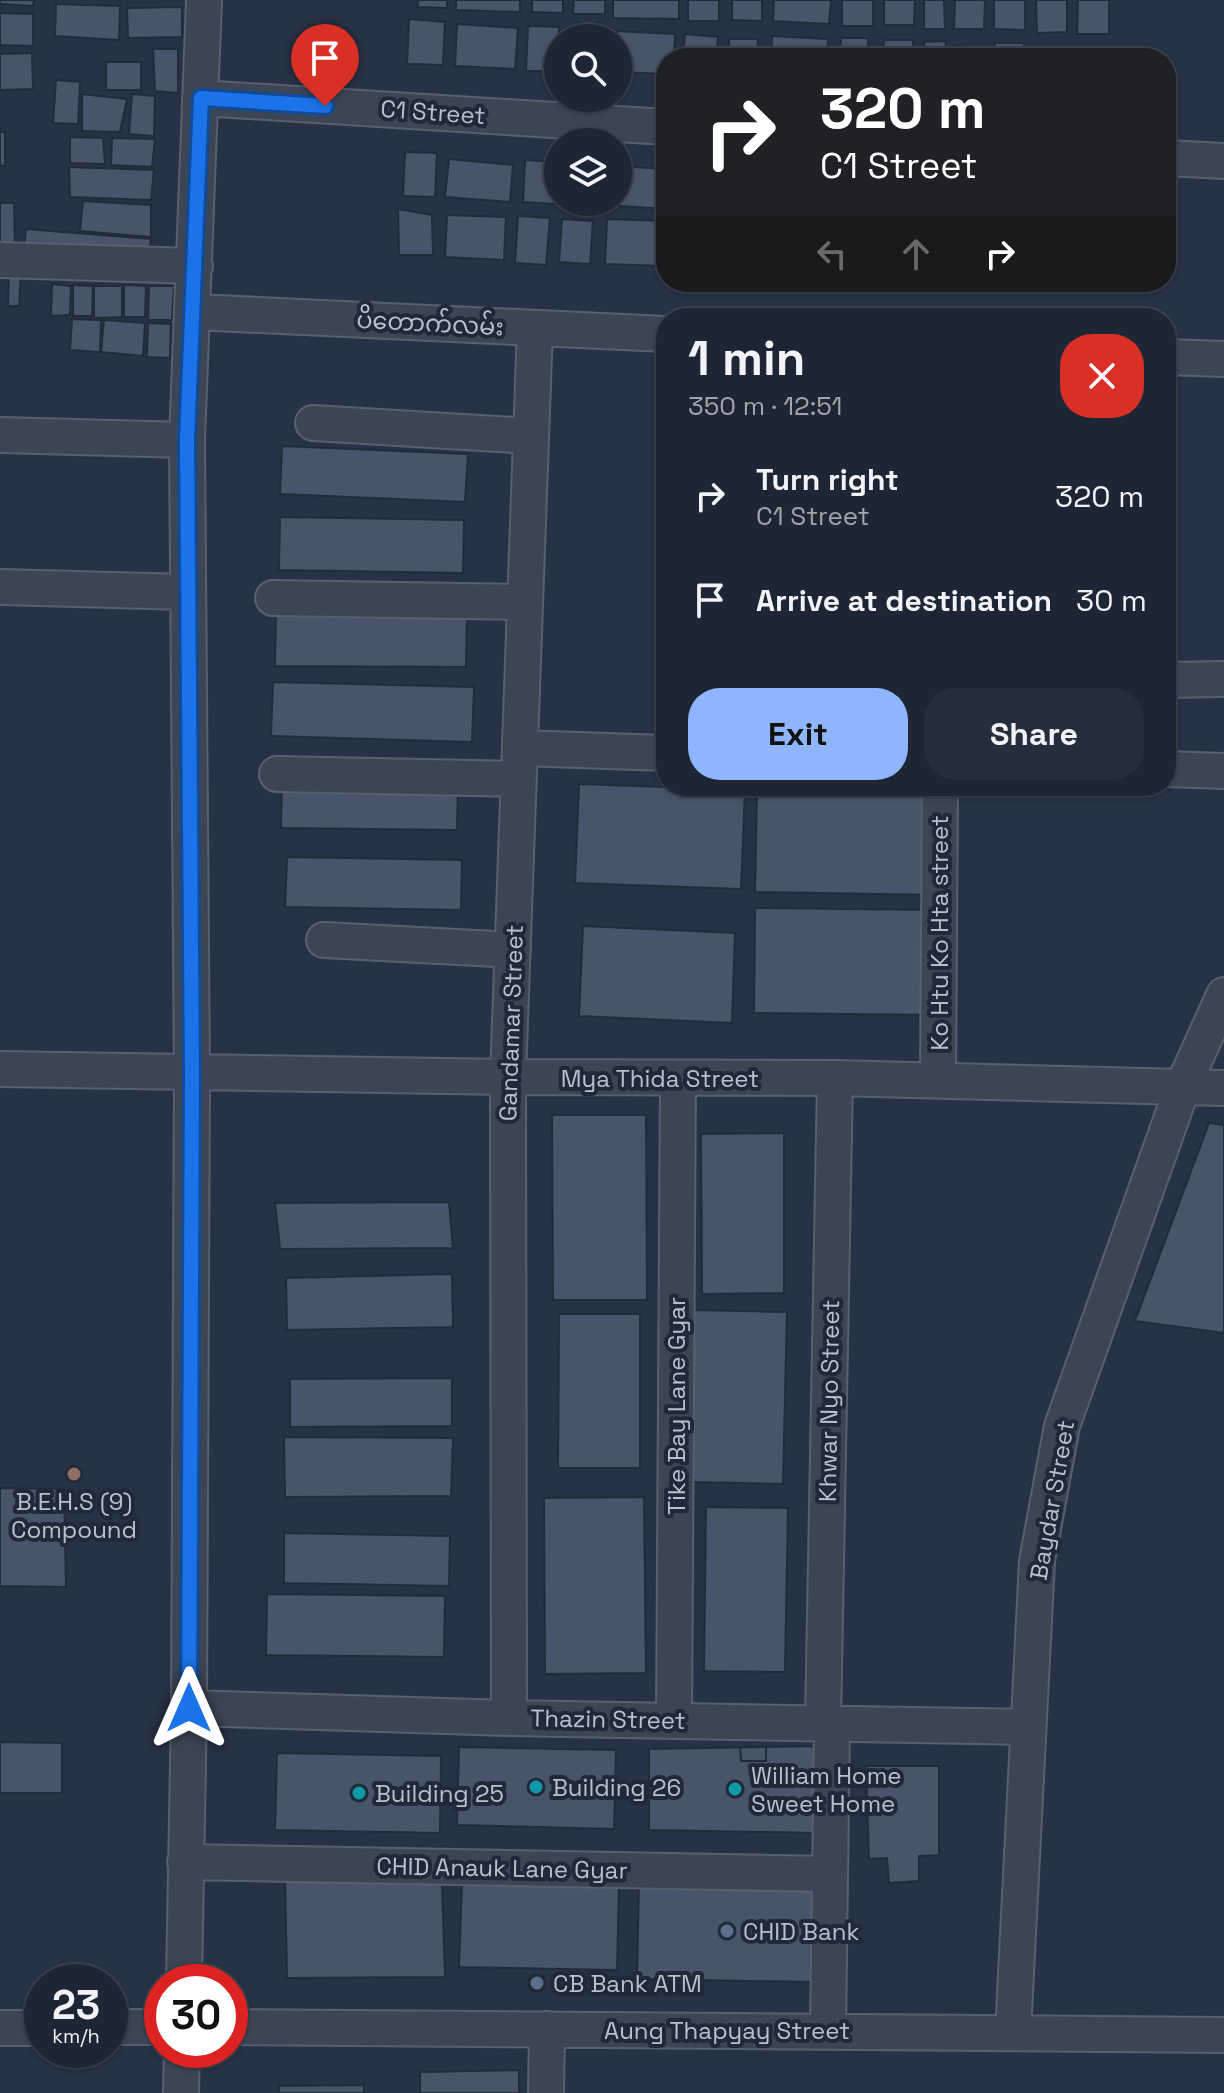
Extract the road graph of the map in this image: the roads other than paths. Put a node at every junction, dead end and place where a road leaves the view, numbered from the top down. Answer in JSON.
{"nodes":[{"id":1,"x":204,"y":0,"type":"edge"},
{"id":2,"x":201,"y":98,"type":"junction"},
{"id":3,"x":656,"y":126,"type":"edge"},
{"id":4,"x":1176,"y":159,"type":"edge"},
{"id":5,"x":1224,"y":161,"type":"edge"},
{"id":6,"x":0,"y":260,"type":"edge"},
{"id":7,"x":195,"y":266,"type":"junction"},
{"id":8,"x":194,"y":312,"type":"junction"},
{"id":9,"x":535,"y":328,"type":"junction"},
{"id":10,"x":656,"y":334,"type":"edge"},
{"id":11,"x":1176,"y":357,"type":"edge"},
{"id":12,"x":1224,"y":359,"type":"edge"},
{"id":13,"x":313,"y":423,"type":"dead end"},
{"id":14,"x":0,"y":435,"type":"edge"},
{"id":15,"x":531,"y":436,"type":"junction"},
{"id":16,"x":187,"y":440,"type":"junction"},
{"id":17,"x":0,"y":587,"type":"edge"},
{"id":18,"x":188,"y":592,"type":"junction"},
{"id":19,"x":273,"y":598,"type":"dead end"},
{"id":20,"x":525,"y":602,"type":"junction"},
{"id":21,"x":1224,"y":679,"type":"edge"},
{"id":22,"x":1176,"y":680,"type":"edge"},
{"id":23,"x":656,"y":754,"type":"edge"},
{"id":24,"x":520,"y":764,"type":"junction"},
{"id":25,"x":1176,"y":769,"type":"edge"},
{"id":26,"x":1224,"y":771,"type":"edge"},
{"id":27,"x":277,"y":774,"type":"dead end"},
{"id":28,"x":940,"y":796,"type":"edge"},
{"id":29,"x":324,"y":940,"type":"dead end"},
{"id":30,"x":513,"y":950,"type":"junction"},
{"id":31,"x":1224,"y":995,"type":"edge"},
{"id":32,"x":0,"y":1069,"type":"edge"},
{"id":33,"x":192,"y":1073,"type":"junction"},
{"id":34,"x":508,"y":1077,"type":"junction"},
{"id":35,"x":835,"y":1078,"type":"junction"},
{"id":36,"x":938,"y":1080,"type":"junction"},
{"id":37,"x":1183,"y":1086,"type":"junction"},
{"id":38,"x":1224,"y":1088,"type":"edge"},
{"id":39,"x":678,"y":1094,"type":"junction"},
{"id":40,"x":189,"y":1708,"type":"junction"},
{"id":41,"x":674,"y":1711,"type":"junction"},
{"id":42,"x":509,"y":1718,"type":"junction"},
{"id":43,"x":827,"y":1724,"type":"junction"},
{"id":44,"x":1028,"y":1727,"type":"junction"},
{"id":45,"x":185,"y":1862,"type":"junction"},
{"id":46,"x":825,"y":1874,"type":"junction"},
{"id":47,"x":184,"y":1964,"type":"edge"},
{"id":48,"x":248,"y":2027,"type":"edge"},
{"id":49,"x":0,"y":2028,"type":"edge"},
{"id":50,"x":24,"y":2028,"type":"edge"},
{"id":51,"x":547,"y":2029,"type":"junction"},
{"id":52,"x":828,"y":2030,"type":"junction"},
{"id":53,"x":1013,"y":2033,"type":"junction"},
{"id":54,"x":1224,"y":2035,"type":"edge"},
{"id":55,"x":182,"y":2068,"type":"edge"},
{"id":56,"x":181,"y":2093,"type":"edge"},
{"id":57,"x":546,"y":2093,"type":"edge"}],
"edges":[{"from":1,"to":2,"type":"street"},
{"from":2,"to":3,"type":"street","name":"C1 Street"},
{"from":2,"to":7,"type":"street"},
{"from":4,"to":5,"type":"street"},
{"from":6,"to":7,"type":"street"},
{"from":7,"to":8,"type":"street"},
{"from":8,"to":9,"type":"street","name":"ပိတောက်လမ်း"},
{"from":8,"to":16,"type":"street"},
{"from":9,"to":10,"type":"street","name":"ပိတောက်လမ်း"},
{"from":9,"to":15,"type":"street","name":"Gandamar Street"},
{"from":11,"to":12,"type":"street"},
{"from":13,"to":15,"type":"street"},
{"from":14,"to":16,"type":"street"},
{"from":15,"to":20,"type":"street","name":"Gandamar Street"},
{"from":16,"to":18,"type":"street"},
{"from":17,"to":18,"type":"street"},
{"from":18,"to":33,"type":"street"},
{"from":19,"to":20,"type":"street"},
{"from":20,"to":24,"type":"street","name":"Gandamar Street"},
{"from":21,"to":22,"type":"street"},
{"from":23,"to":24,"type":"street"},
{"from":24,"to":27,"type":"street"},
{"from":24,"to":30,"type":"street","name":"Gandamar Street"},
{"from":25,"to":26,"type":"street"},
{"from":28,"to":36,"type":"street","name":"Ko Htu Ko Hta street"},
{"from":29,"to":30,"type":"street"},
{"from":30,"to":34,"type":"street","name":"Gandamar Street"},
{"from":31,"to":37,"type":"street","name":"Baydar Street"},
{"from":32,"to":33,"type":"street","name":"Mya Thida Street"},
{"from":33,"to":34,"type":"street","name":"Mya Thida Street"},
{"from":33,"to":40,"type":"street"},
{"from":34,"to":39,"type":"street","name":"Mya Thida Street"},
{"from":34,"to":42,"type":"street","name":"Gandamar Street"},
{"from":35,"to":36,"type":"street","name":"Mya Thida Street"},
{"from":35,"to":39,"type":"street","name":"Mya Thida Street"},
{"from":35,"to":43,"type":"street","name":"Khwar Nyo Street"},
{"from":36,"to":37,"type":"street","name":"Mya Thida Street"},
{"from":37,"to":38,"type":"street","name":"Mya Thida Street"},
{"from":37,"to":44,"type":"street","name":"Baydar Street"},
{"from":39,"to":41,"type":"street","name":"Tike Bay Lane Gyar"},
{"from":40,"to":42,"type":"street","name":"Thazin Street"},
{"from":40,"to":45,"type":"street"},
{"from":41,"to":42,"type":"street","name":"Thazin Street"},
{"from":41,"to":43,"type":"street","name":"Thazin Street"},
{"from":43,"to":44,"type":"street","name":"Thazin Street"},
{"from":43,"to":46,"type":"street","name":"Khwar Nyo Street"},
{"from":44,"to":53,"type":"street","name":"Baydar Street"},
{"from":45,"to":46,"type":"street","name":"CHID Anauk Lane Gyar"},
{"from":45,"to":47,"type":"street"},
{"from":46,"to":52,"type":"street","name":"Khwar Nyo Street"},
{"from":48,"to":51,"type":"street","name":"Aung Thapyay Street"},
{"from":49,"to":50,"type":"street"},
{"from":51,"to":52,"type":"street","name":"Aung Thapyay Street"},
{"from":51,"to":57,"type":"street"},
{"from":52,"to":53,"type":"street","name":"Aung Thapyay Street"},
{"from":53,"to":54,"type":"street","name":"Aung Thapyay Street"},
{"from":55,"to":56,"type":"street"}]}
